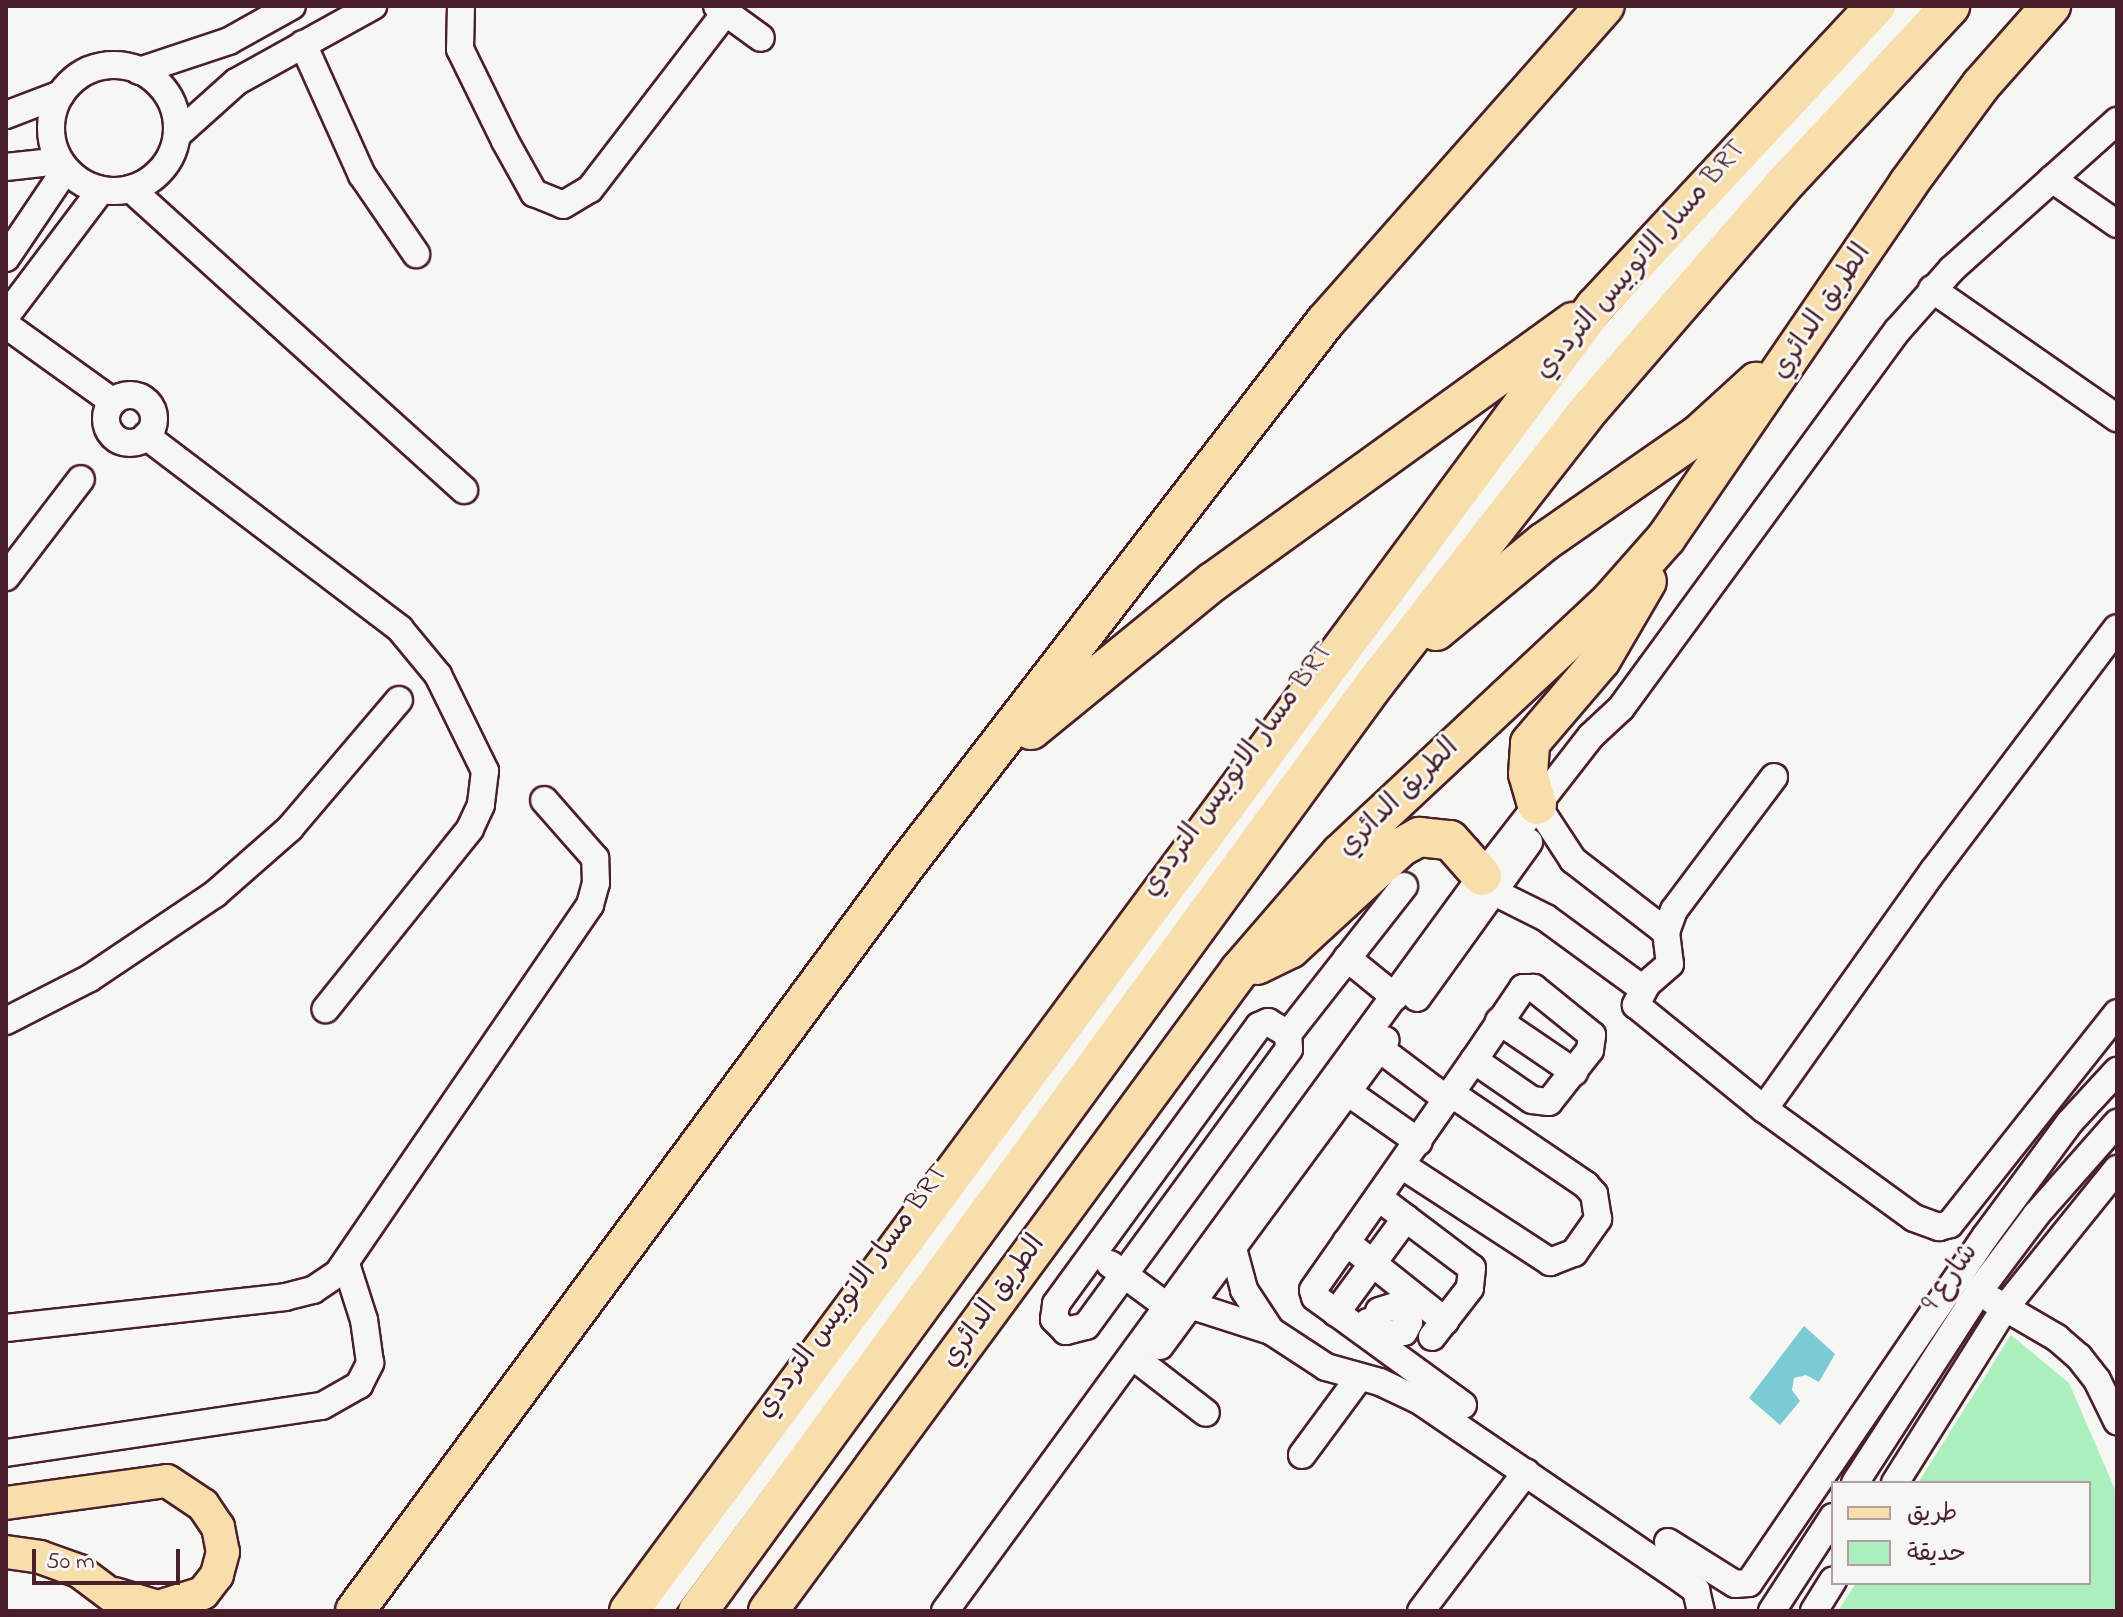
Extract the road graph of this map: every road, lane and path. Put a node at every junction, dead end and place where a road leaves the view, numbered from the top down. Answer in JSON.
{"nodes":[{"id":1,"x":292,"y":6,"type":"edge"},
{"id":2,"x":373,"y":6,"type":"edge"},
{"id":3,"x":461,"y":6,"type":"edge"},
{"id":4,"x":1605,"y":6,"type":"edge"},
{"id":5,"x":1876,"y":6,"type":"edge"},
{"id":6,"x":1916,"y":6,"type":"edge"},
{"id":7,"x":1950,"y":6,"type":"edge"},
{"id":8,"x":2051,"y":6,"type":"edge"},
{"id":9,"x":721,"y":9,"type":"edge"},
{"id":10,"x":761,"y":38,"type":"dead end"},
{"id":11,"x":303,"y":44,"type":"junction"},
{"id":12,"x":139,"y":71,"type":"junction"},
{"id":13,"x":61,"y":94,"type":"junction"},
{"id":14,"x":6,"y":115,"type":"edge"},
{"id":15,"x":2114,"y":129,"type":"edge"},
{"id":16,"x":177,"y":135,"type":"junction"},
{"id":17,"x":63,"y":165,"type":"junction"},
{"id":18,"x":6,"y":167,"type":"edge"},
{"id":19,"x":2052,"y":179,"type":"junction"},
{"id":20,"x":131,"y":189,"type":"junction"},
{"id":21,"x":101,"y":190,"type":"junction"},
{"id":22,"x":2117,"y":224,"type":"edge"},
{"id":23,"x":416,"y":254,"type":"dead end"},
{"id":24,"x":6,"y":258,"type":"edge"},
{"id":25,"x":1932,"y":289,"type":"junction"},
{"id":26,"x":1595,"y":307,"type":"junction"},
{"id":27,"x":6,"y":316,"type":"edge"},
{"id":28,"x":6,"y":325,"type":"edge"},
{"id":29,"x":1809,"y":331,"type":"junction"},
{"id":30,"x":2117,"y":418,"type":"edge"},
{"id":31,"x":81,"y":479,"type":"dead end"},
{"id":32,"x":464,"y":490,"type":"dead end"},
{"id":33,"x":1666,"y":538,"type":"junction"},
{"id":34,"x":6,"y":577,"type":"edge"},
{"id":35,"x":2117,"y":628,"type":"edge"},
{"id":36,"x":1376,"y":682,"type":"junction"},
{"id":37,"x":399,"y":700,"type":"dead end"},
{"id":38,"x":1774,"y":777,"type":"dead end"},
{"id":39,"x":970,"y":781,"type":"junction"},
{"id":40,"x":544,"y":800,"type":"dead end"},
{"id":41,"x":1541,"y":813,"type":"junction"},
{"id":42,"x":1488,"y":884,"type":"junction"},
{"id":43,"x":1404,"y":886,"type":"dead end"},
{"id":44,"x":1666,"y":932,"type":"junction"},
{"id":45,"x":1347,"y":958,"type":"junction"},
{"id":46,"x":1239,"y":971,"type":"junction"},
{"id":47,"x":1643,"y":989,"type":"junction"},
{"id":48,"x":1395,"y":997,"type":"junction"},
{"id":49,"x":326,"y":1009,"type":"dead end"},
{"id":50,"x":2117,"y":1013,"type":"edge"},
{"id":51,"x":6,"y":1021,"type":"edge"},
{"id":52,"x":1499,"y":1021,"type":"junction"},
{"id":53,"x":1288,"y":1034,"type":"junction"},
{"id":54,"x":1380,"y":1049,"type":"junction"},
{"id":55,"x":1474,"y":1060,"type":"junction"},
{"id":56,"x":2117,"y":1071,"type":"edge"},
{"id":57,"x":1574,"y":1072,"type":"junction"},
{"id":58,"x":1349,"y":1093,"type":"junction"},
{"id":59,"x":1450,"y":1097,"type":"junction"},
{"id":60,"x":1199,"y":1108,"type":"junction"},
{"id":61,"x":1764,"y":1109,"type":"junction"},
{"id":62,"x":2117,"y":1123,"type":"edge"},
{"id":63,"x":1230,"y":1129,"type":"junction"},
{"id":64,"x":1419,"y":1142,"type":"junction"},
{"id":65,"x":1403,"y":1166,"type":"junction"},
{"id":66,"x":1156,"y":1167,"type":"junction"},
{"id":67,"x":2117,"y":1169,"type":"edge"},
{"id":68,"x":1187,"y":1187,"type":"junction"},
{"id":69,"x":1379,"y":1198,"type":"junction"},
{"id":70,"x":1406,"y":1218,"type":"junction"},
{"id":71,"x":1346,"y":1242,"type":"junction"},
{"id":72,"x":1227,"y":1245,"type":"junction"},
{"id":73,"x":1094,"y":1252,"type":"junction"},
{"id":74,"x":1373,"y":1263,"type":"junction"},
{"id":75,"x":346,"y":1264,"type":"junction"},
{"id":76,"x":1124,"y":1274,"type":"junction"},
{"id":77,"x":1979,"y":1291,"type":"junction"},
{"id":78,"x":1181,"y":1307,"type":"junction"},
{"id":79,"x":1340,"y":1307,"type":"junction"},
{"id":80,"x":2004,"y":1309,"type":"junction"},
{"id":81,"x":1379,"y":1311,"type":"dead end"},
{"id":82,"x":6,"y":1328,"type":"edge"},
{"id":83,"x":1271,"y":1331,"type":"junction"},
{"id":84,"x":1144,"y":1365,"type":"junction"},
{"id":85,"x":1359,"y":1378,"type":"junction"},
{"id":86,"x":1463,"y":1405,"type":"dead end"},
{"id":87,"x":1206,"y":1413,"type":"dead end"},
{"id":88,"x":2117,"y":1421,"type":"edge"},
{"id":89,"x":6,"y":1453,"type":"edge"},
{"id":90,"x":1302,"y":1455,"type":"dead end"},
{"id":91,"x":1526,"y":1472,"type":"junction"},
{"id":92,"x":1856,"y":1481,"type":"edge"},
{"id":93,"x":1896,"y":1481,"type":"edge"},
{"id":94,"x":6,"y":1503,"type":"edge"},
{"id":95,"x":1831,"y":1520,"type":"edge"},
{"id":96,"x":1668,"y":1542,"type":"dead end"},
{"id":97,"x":6,"y":1552,"type":"edge"},
{"id":98,"x":1831,"y":1584,"type":"edge"},
{"id":99,"x":122,"y":1603,"type":"edge"},
{"id":100,"x":355,"y":1611,"type":"edge"},
{"id":101,"x":629,"y":1611,"type":"edge"},
{"id":102,"x":658,"y":1611,"type":"edge"},
{"id":103,"x":698,"y":1611,"type":"edge"},
{"id":104,"x":768,"y":1611,"type":"edge"},
{"id":105,"x":945,"y":1611,"type":"edge"},
{"id":106,"x":965,"y":1611,"type":"edge"},
{"id":107,"x":1421,"y":1611,"type":"edge"},
{"id":108,"x":1701,"y":1611,"type":"edge"},
{"id":109,"x":1772,"y":1611,"type":"edge"},
{"id":110,"x":1814,"y":1611,"type":"edge"}],
"edges":[{"from":1,"to":12,"type":"street"},
{"from":2,"to":11,"type":"street"},
{"from":3,"to":9,"type":"street"},
{"from":4,"to":39,"type":"highway"},
{"from":5,"to":26,"type":"highway"},
{"from":6,"to":102,"type":"street","name":"مسار الاتوبيس الترددي BRT"},
{"from":7,"to":36,"type":"highway","name":"الطريق الدائري"},
{"from":8,"to":29,"type":"highway","name":"الطريق الدائري"},
{"from":9,"to":10,"type":"street"},
{"from":11,"to":16,"type":"street"},
{"from":11,"to":23,"type":"street"},
{"from":12,"to":13,"type":"street"},
{"from":12,"to":16,"type":"street"},
{"from":13,"to":14,"type":"street"},
{"from":13,"to":17,"type":"street"},
{"from":15,"to":19,"type":"street"},
{"from":16,"to":20,"type":"street"},
{"from":17,"to":18,"type":"street"},
{"from":17,"to":21,"type":"street"},
{"from":17,"to":24,"type":"street"},
{"from":19,"to":22,"type":"street"},
{"from":19,"to":25,"type":"street"},
{"from":20,"to":21,"type":"street"},
{"from":20,"to":32,"type":"street"},
{"from":21,"to":27,"type":"street"},
{"from":25,"to":30,"type":"street"},
{"from":25,"to":41,"type":"street"},
{"from":26,"to":39,"type":"highway"},
{"from":26,"to":101,"type":"highway"},
{"from":28,"to":49,"type":"street"},
{"from":29,"to":33,"type":"highway","name":"الطريق الدائري"},
{"from":29,"to":36,"type":"highway"},
{"from":31,"to":34,"type":"street"},
{"from":33,"to":41,"type":"highway"},
{"from":33,"to":46,"type":"highway","name":"الطريق الدائري"},
{"from":35,"to":61,"type":"street"},
{"from":36,"to":103,"type":"highway","name":"الطريق الدائري"},
{"from":37,"to":51,"type":"street"},
{"from":38,"to":44,"type":"street"},
{"from":39,"to":100,"type":"highway"},
{"from":40,"to":75,"type":"street"},
{"from":41,"to":42,"type":"street"},
{"from":41,"to":44,"type":"street"},
{"from":42,"to":46,"type":"highway"},
{"from":42,"to":47,"type":"street"},
{"from":42,"to":48,"type":"street"},
{"from":42,"to":54,"type":"street"},
{"from":43,"to":45,"type":"street"},
{"from":44,"to":47,"type":"street"},
{"from":45,"to":48,"type":"street"},
{"from":45,"to":53,"type":"street"},
{"from":46,"to":104,"type":"highway","name":"الطريق الدائري"},
{"from":47,"to":61,"type":"street"},
{"from":48,"to":72,"type":"street"},
{"from":50,"to":61,"type":"street"},
{"from":52,"to":55,"type":"street"},
{"from":52,"to":57,"type":"street"},
{"from":52,"to":57,"type":"street"},
{"from":53,"to":60,"type":"street"},
{"from":53,"to":63,"type":"street"},
{"from":54,"to":58,"type":"street"},
{"from":54,"to":59,"type":"street"},
{"from":55,"to":57,"type":"street"},
{"from":55,"to":59,"type":"street"},
{"from":56,"to":96,"type":"street"},
{"from":58,"to":64,"type":"street"},
{"from":58,"to":72,"type":"street"},
{"from":59,"to":64,"type":"street"},
{"from":59,"to":65,"type":"street"},
{"from":60,"to":63,"type":"street"},
{"from":60,"to":66,"type":"street"},
{"from":62,"to":77,"type":"street","name":"شارع 9"},
{"from":63,"to":68,"type":"street"},
{"from":64,"to":65,"type":"street"},
{"from":65,"to":69,"type":"street"},
{"from":66,"to":68,"type":"street"},
{"from":66,"to":73,"type":"street"},
{"from":67,"to":80,"type":"street"},
{"from":68,"to":76,"type":"street"},
{"from":69,"to":70,"type":"street"},
{"from":69,"to":71,"type":"street"},
{"from":70,"to":74,"type":"street"},
{"from":70,"to":74,"type":"street"},
{"from":71,"to":74,"type":"street"},
{"from":71,"to":79,"type":"street"},
{"from":72,"to":78,"type":"street"},
{"from":72,"to":83,"type":"street"},
{"from":73,"to":76,"type":"street"},
{"from":73,"to":76,"type":"street"},
{"from":74,"to":79,"type":"street"},
{"from":75,"to":82,"type":"street"},
{"from":75,"to":89,"type":"street"},
{"from":76,"to":78,"type":"street"},
{"from":77,"to":80,"type":"street"},
{"from":77,"to":92,"type":"street","name":"شارع 9"},
{"from":78,"to":83,"type":"street"},
{"from":78,"to":84,"type":"street"},
{"from":78,"to":105,"type":"street"},
{"from":79,"to":81,"type":"street"},
{"from":79,"to":86,"type":"street"},
{"from":80,"to":88,"type":"street"},
{"from":80,"to":93,"type":"street"},
{"from":83,"to":85,"type":"street"},
{"from":84,"to":87,"type":"street"},
{"from":84,"to":106,"type":"street"},
{"from":85,"to":90,"type":"street"},
{"from":85,"to":91,"type":"street"},
{"from":91,"to":107,"type":"street"},
{"from":91,"to":108,"type":"street"},
{"from":94,"to":99,"type":"main road"},
{"from":95,"to":109,"type":"street"},
{"from":97,"to":99,"type":"main road"},
{"from":98,"to":110,"type":"street"}]}
